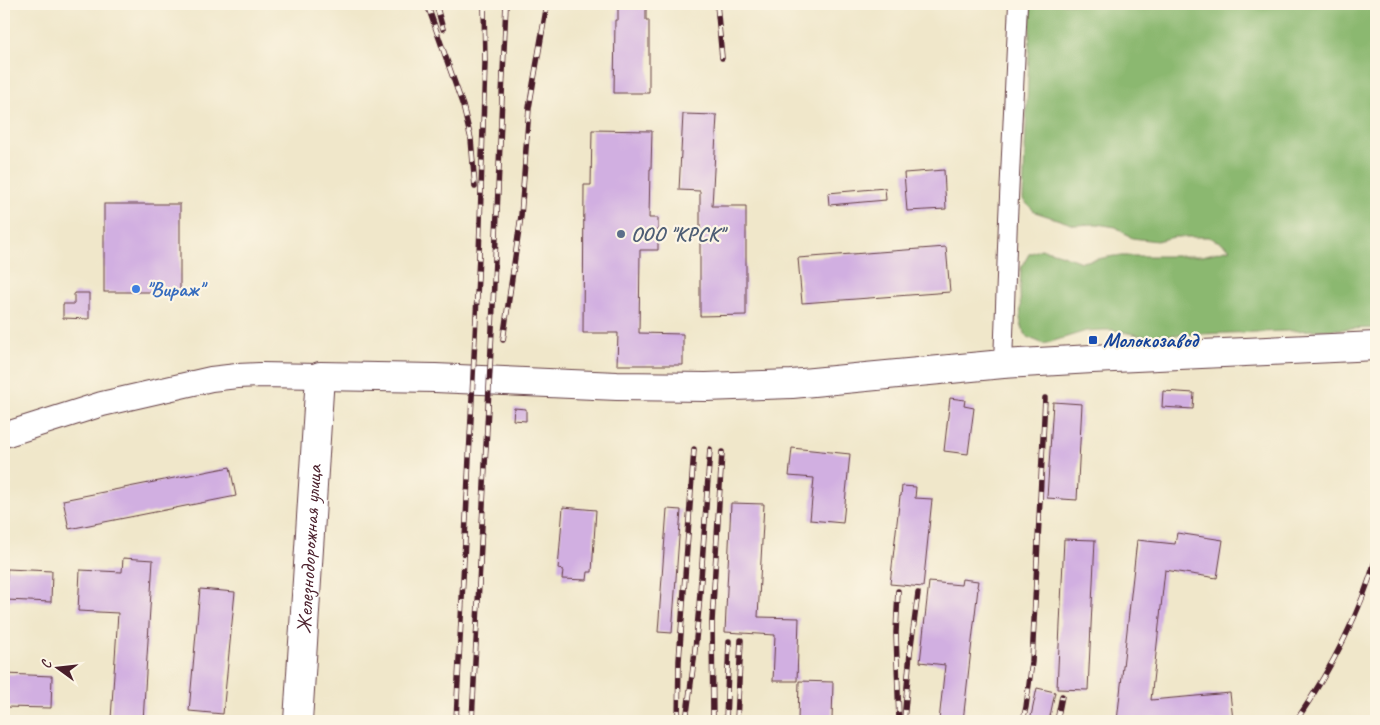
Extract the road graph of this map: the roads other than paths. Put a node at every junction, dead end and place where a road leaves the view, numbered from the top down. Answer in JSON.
{"nodes":[{"id":1,"x":1018,"y":4,"type":"edge"},
{"id":2,"x":1376,"y":346,"type":"edge"},
{"id":3,"x":1003,"y":364,"type":"junction"},
{"id":4,"x":320,"y":376,"type":"junction"},
{"id":5,"x":4,"y":435,"type":"edge"},
{"id":6,"x":298,"y":721,"type":"edge"}],
"edges":[{"from":1,"to":3,"type":"street"},
{"from":2,"to":3,"type":"main road"},
{"from":3,"to":4,"type":"main road"},
{"from":4,"to":5,"type":"main road"},
{"from":4,"to":6,"type":"main road","name":"Железнодорожная улица"}]}
